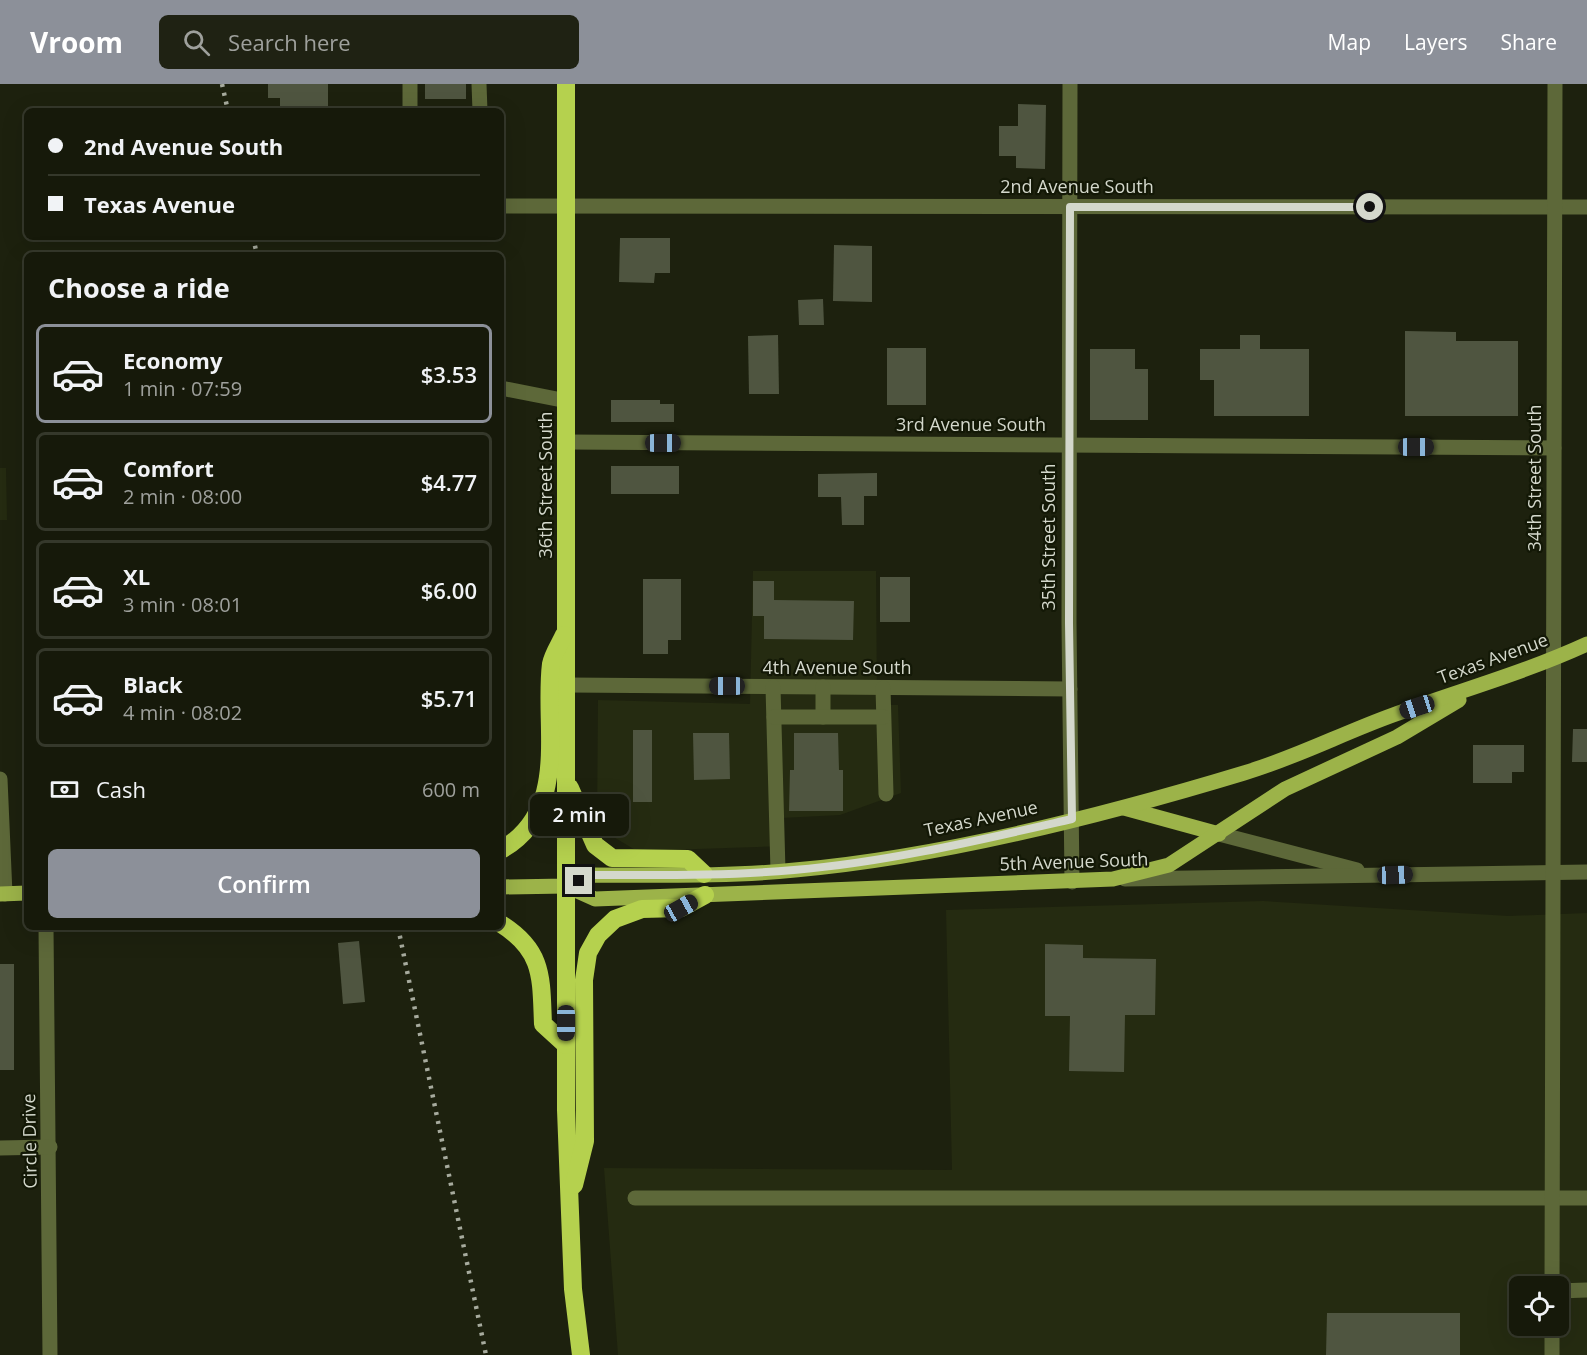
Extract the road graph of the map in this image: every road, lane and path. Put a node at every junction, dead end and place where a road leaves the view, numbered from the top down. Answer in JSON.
{"nodes":[{"id":1,"x":410,"y":84,"type":"edge"},
{"id":2,"x":479,"y":84,"type":"edge"},
{"id":3,"x":566,"y":84,"type":"edge"},
{"id":4,"x":1070,"y":84,"type":"edge"},
{"id":5,"x":1555,"y":84,"type":"edge"},
{"id":6,"x":410,"y":108,"type":"edge"},
{"id":7,"x":480,"y":108,"type":"edge"},
{"id":8,"x":504,"y":206,"type":"edge"},
{"id":9,"x":567,"y":206,"type":"junction"},
{"id":10,"x":1070,"y":207,"type":"junction"},
{"id":11,"x":1555,"y":207,"type":"junction"},
{"id":12,"x":1587,"y":207,"type":"edge"},
{"id":13,"x":504,"y":389,"type":"edge"},
{"id":14,"x":567,"y":400,"type":"junction"},
{"id":15,"x":567,"y":442,"type":"junction"},
{"id":16,"x":1069,"y":445,"type":"junction"},
{"id":17,"x":1554,"y":448,"type":"junction"},
{"id":18,"x":567,"y":627,"type":"junction"},
{"id":19,"x":1587,"y":644,"type":"edge"},
{"id":20,"x":1553,"y":659,"type":"junction"},
{"id":21,"x":568,"y":685,"type":"junction"},
{"id":22,"x":1484,"y":685,"type":"junction"},
{"id":23,"x":773,"y":687,"type":"junction"},
{"id":24,"x":823,"y":687,"type":"junction"},
{"id":25,"x":883,"y":688,"type":"junction"},
{"id":26,"x":1070,"y":689,"type":"junction"},
{"id":27,"x":774,"y":717,"type":"junction"},
{"id":28,"x":823,"y":717,"type":"junction"},
{"id":29,"x":883,"y":717,"type":"junction"},
{"id":30,"x":0,"y":779,"type":"edge"},
{"id":31,"x":567,"y":780,"type":"junction"},
{"id":32,"x":886,"y":794,"type":"dead end"},
{"id":33,"x":1122,"y":808,"type":"junction"},
{"id":34,"x":1072,"y":819,"type":"junction"},
{"id":35,"x":1219,"y":834,"type":"junction"},
{"id":36,"x":504,"y":848,"type":"edge"},
{"id":37,"x":778,"y":871,"type":"junction"},
{"id":38,"x":1552,"y":872,"type":"junction"},
{"id":39,"x":1587,"y":872,"type":"edge"},
{"id":40,"x":704,"y":874,"type":"junction"},
{"id":41,"x":1377,"y":876,"type":"junction"},
{"id":42,"x":1113,"y":879,"type":"junction"},
{"id":43,"x":1072,"y":882,"type":"junction"},
{"id":44,"x":566,"y":886,"type":"junction"},
{"id":45,"x":504,"y":887,"type":"edge"},
{"id":46,"x":24,"y":893,"type":"edge"},
{"id":47,"x":2,"y":894,"type":"edge"},
{"id":48,"x":705,"y":895,"type":"junction"},
{"id":49,"x":504,"y":926,"type":"edge"},
{"id":50,"x":46,"y":930,"type":"edge"},
{"id":51,"x":566,"y":1046,"type":"junction"},
{"id":52,"x":50,"y":1147,"type":"junction"},
{"id":53,"x":0,"y":1148,"type":"edge"},
{"id":54,"x":635,"y":1198,"type":"dead end"},
{"id":55,"x":1552,"y":1198,"type":"junction"},
{"id":56,"x":1587,"y":1198,"type":"edge"},
{"id":57,"x":568,"y":1210,"type":"junction"},
{"id":58,"x":1552,"y":1276,"type":"edge"},
{"id":59,"x":1587,"y":1290,"type":"edge"},
{"id":60,"x":1569,"y":1291,"type":"edge"},
{"id":61,"x":1552,"y":1336,"type":"edge"},
{"id":62,"x":50,"y":1355,"type":"edge"},
{"id":63,"x":581,"y":1355,"type":"edge"},
{"id":64,"x":1552,"y":1355,"type":"edge"}],
"edges":[{"from":1,"to":6,"type":"street"},
{"from":2,"to":7,"type":"street"},
{"from":3,"to":9,"type":"highway","name":"36th Street South"},
{"from":4,"to":10,"type":"street","name":"35th Street South"},
{"from":5,"to":11,"type":"street","name":"34th Street South"},
{"from":8,"to":9,"type":"street","name":"2nd Avenue South"},
{"from":9,"to":10,"type":"street","name":"2nd Avenue South"},
{"from":9,"to":14,"type":"highway","name":"36th Street South"},
{"from":10,"to":11,"type":"street","name":"2nd Avenue South"},
{"from":10,"to":16,"type":"street","name":"35th Street South"},
{"from":11,"to":12,"type":"street","name":"2nd Avenue South"},
{"from":11,"to":17,"type":"street","name":"34th Street South"},
{"from":13,"to":14,"type":"street"},
{"from":14,"to":15,"type":"highway","name":"36th Street South"},
{"from":15,"to":16,"type":"street","name":"3rd Avenue South"},
{"from":15,"to":18,"type":"highway","name":"36th Street South"},
{"from":16,"to":17,"type":"street","name":"3rd Avenue South"},
{"from":16,"to":26,"type":"street","name":"35th Street South"},
{"from":17,"to":20,"type":"street","name":"34th Street South"},
{"from":18,"to":21,"type":"highway","name":"36th Street South"},
{"from":18,"to":36,"type":"highway"},
{"from":19,"to":20,"type":"main road","name":"Texas Avenue"},
{"from":20,"to":22,"type":"main road","name":"Texas Avenue"},
{"from":20,"to":38,"type":"street","name":"34th Street South"},
{"from":21,"to":23,"type":"street","name":"4th Avenue South"},
{"from":21,"to":31,"type":"highway","name":"36th Street South"},
{"from":22,"to":33,"type":"main road","name":"Texas Avenue"},
{"from":22,"to":35,"type":"main road"},
{"from":23,"to":24,"type":"street","name":"4th Avenue South"},
{"from":23,"to":27,"type":"street"},
{"from":24,"to":25,"type":"street","name":"4th Avenue South"},
{"from":24,"to":28,"type":"street"},
{"from":25,"to":26,"type":"street","name":"4th Avenue South"},
{"from":25,"to":29,"type":"street"},
{"from":26,"to":34,"type":"street","name":"35th Street South"},
{"from":27,"to":28,"type":"street"},
{"from":27,"to":37,"type":"street"},
{"from":28,"to":29,"type":"street"},
{"from":29,"to":32,"type":"street"},
{"from":30,"to":47,"type":"street"},
{"from":31,"to":40,"type":"highway"},
{"from":31,"to":44,"type":"highway","name":"36th Street South"},
{"from":33,"to":34,"type":"main road","name":"Texas Avenue"},
{"from":33,"to":35,"type":"main road"},
{"from":34,"to":37,"type":"main road","name":"Texas Avenue"},
{"from":34,"to":43,"type":"street","name":"35th Street South"},
{"from":35,"to":41,"type":"street"},
{"from":35,"to":42,"type":"main road"},
{"from":37,"to":40,"type":"main road","name":"Texas Avenue"},
{"from":38,"to":39,"type":"street","name":"5th Avenue South"},
{"from":38,"to":41,"type":"street","name":"5th Avenue South"},
{"from":38,"to":55,"type":"street","name":"34th Street South"},
{"from":40,"to":44,"type":"main road","name":"Texas Avenue"},
{"from":41,"to":42,"type":"street","name":"5th Avenue South"},
{"from":42,"to":43,"type":"main road","name":"5th Avenue South"},
{"from":43,"to":48,"type":"main road","name":"5th Avenue South"},
{"from":44,"to":45,"type":"main road","name":"Texas Avenue"},
{"from":44,"to":48,"type":"main road","name":"5th Avenue South"},
{"from":44,"to":51,"type":"highway","name":"36th Street South"},
{"from":46,"to":47,"type":"main road"},
{"from":48,"to":57,"type":"highway"},
{"from":49,"to":51,"type":"highway"},
{"from":50,"to":52,"type":"street","name":"Circle Drive"},
{"from":51,"to":57,"type":"highway","name":"36th Street South"},
{"from":52,"to":53,"type":"street"},
{"from":52,"to":62,"type":"street","name":"Circle Drive"},
{"from":54,"to":55,"type":"street"},
{"from":55,"to":56,"type":"street"},
{"from":55,"to":58,"type":"street","name":"34th Street South"},
{"from":57,"to":63,"type":"highway"},
{"from":59,"to":60,"type":"street"},
{"from":61,"to":64,"type":"street"}]}
